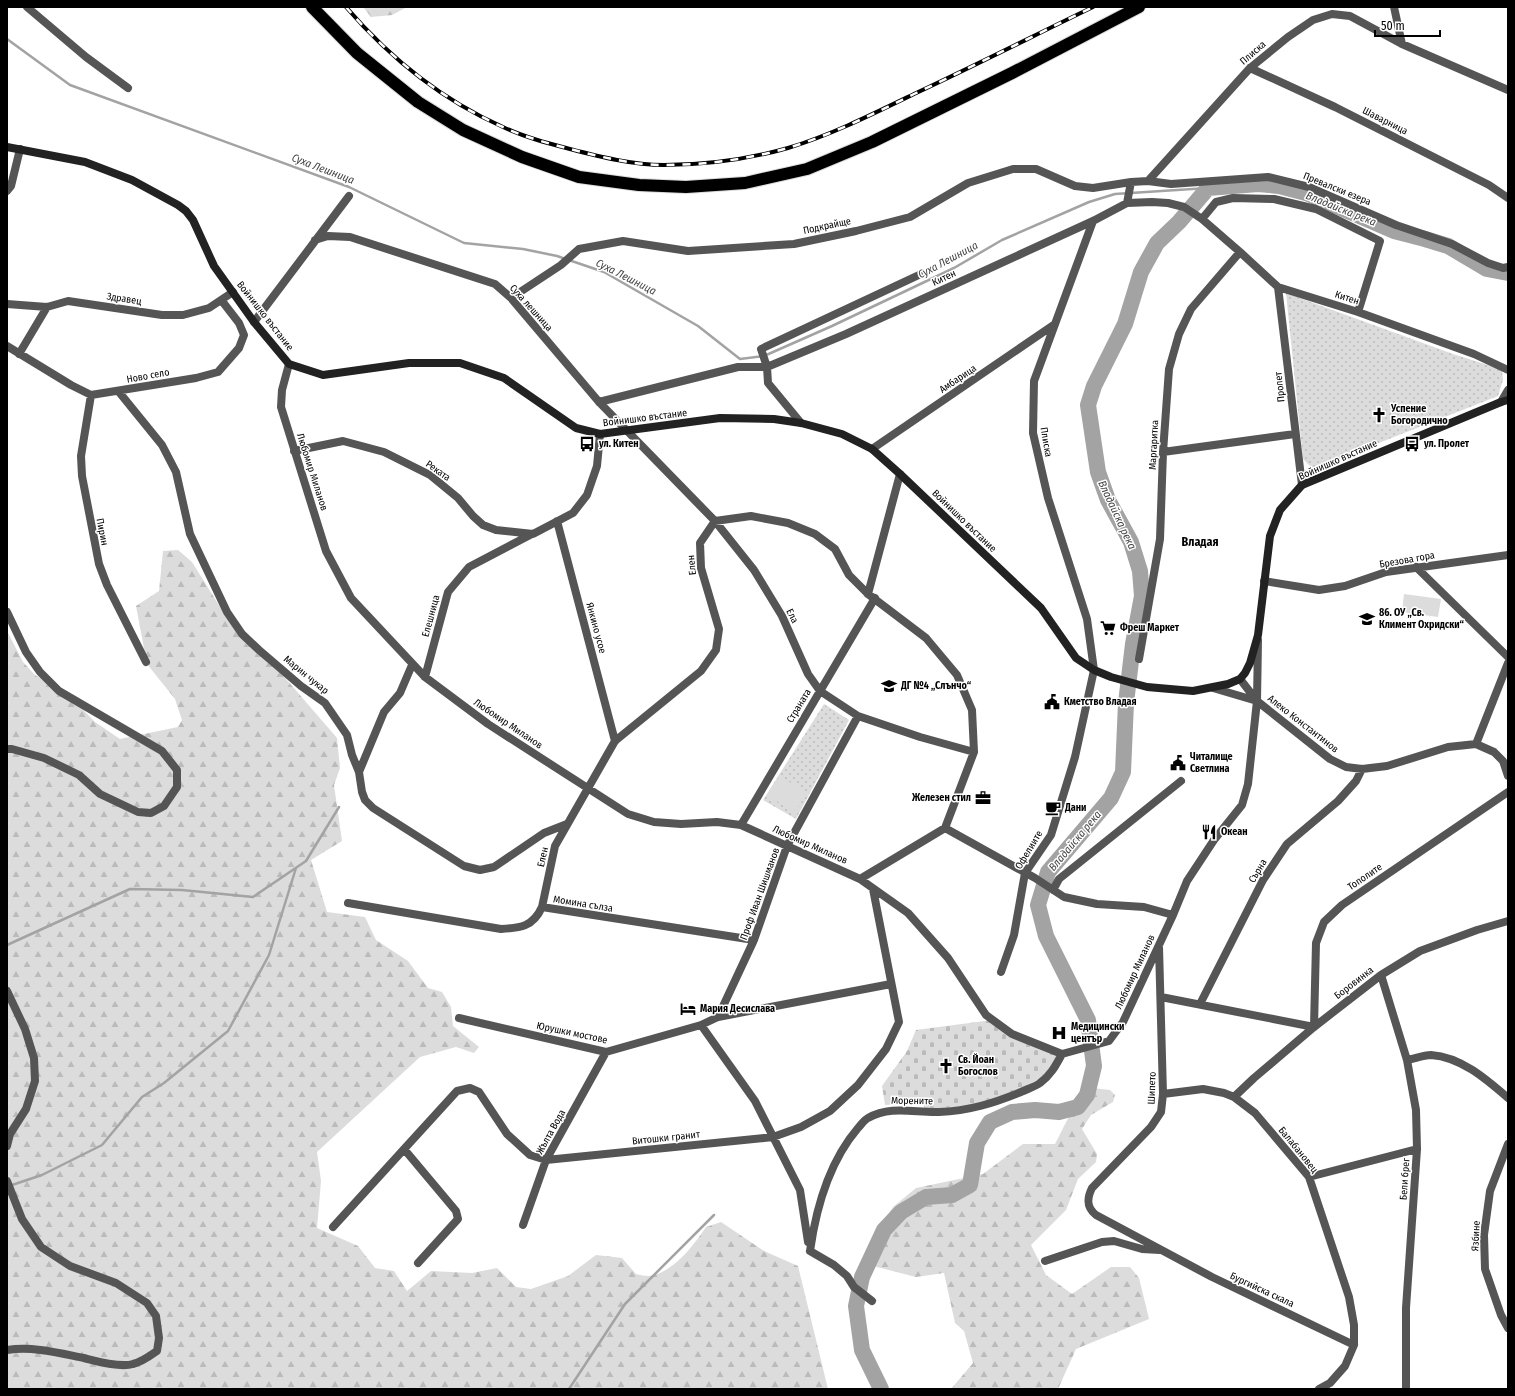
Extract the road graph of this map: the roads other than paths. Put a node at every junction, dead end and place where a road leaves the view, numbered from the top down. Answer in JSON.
{"nodes":[{"id":1,"x":27,"y":7,"type":"edge"},
{"id":2,"x":312,"y":7,"type":"edge"},
{"id":3,"x":1139,"y":7,"type":"edge"},
{"id":4,"x":1394,"y":7,"type":"edge"},
{"id":5,"x":1402,"y":44,"type":"junction"},
{"id":6,"x":1250,"y":68,"type":"junction"},
{"id":7,"x":128,"y":88,"type":"dead end"},
{"id":8,"x":1508,"y":90,"type":"edge"},
{"id":9,"x":7,"y":147,"type":"edge"},
{"id":10,"x":20,"y":149,"type":"junction"},
{"id":11,"x":1148,"y":181,"type":"junction"},
{"id":12,"x":1131,"y":185,"type":"junction"},
{"id":13,"x":7,"y":191,"type":"edge"},
{"id":14,"x":349,"y":196,"type":"dead end"},
{"id":15,"x":1508,"y":198,"type":"edge"},
{"id":16,"x":1127,"y":202,"type":"junction"},
{"id":17,"x":1200,"y":218,"type":"junction"},
{"id":18,"x":1093,"y":221,"type":"junction"},
{"id":19,"x":315,"y":240,"type":"junction"},
{"id":20,"x":1240,"y":252,"type":"junction"},
{"id":21,"x":1508,"y":267,"type":"edge"},
{"id":22,"x":921,"y":274,"type":"dead end"},
{"id":23,"x":1278,"y":287,"type":"junction"},
{"id":24,"x":233,"y":292,"type":"junction"},
{"id":25,"x":511,"y":298,"type":"junction"},
{"id":26,"x":222,"y":301,"type":"junction"},
{"id":27,"x":7,"y":304,"type":"edge"},
{"id":28,"x":47,"y":307,"type":"junction"},
{"id":29,"x":1358,"y":312,"type":"junction"},
{"id":30,"x":254,"y":322,"type":"junction"},
{"id":31,"x":1055,"y":324,"type":"junction"},
{"id":32,"x":7,"y":346,"type":"edge"},
{"id":33,"x":19,"y":354,"type":"junction"},
{"id":34,"x":289,"y":364,"type":"junction"},
{"id":35,"x":767,"y":368,"type":"junction"},
{"id":36,"x":1508,"y":370,"type":"edge"},
{"id":37,"x":1508,"y":390,"type":"edge"},
{"id":38,"x":119,"y":392,"type":"junction"},
{"id":39,"x":91,"y":395,"type":"junction"},
{"id":40,"x":1505,"y":401,"type":"edge"},
{"id":41,"x":599,"y":402,"type":"junction"},
{"id":42,"x":801,"y":423,"type":"junction"},
{"id":43,"x":628,"y":431,"type":"junction"},
{"id":44,"x":600,"y":434,"type":"junction"},
{"id":45,"x":1295,"y":434,"type":"junction"},
{"id":46,"x":872,"y":449,"type":"junction"},
{"id":47,"x":294,"y":451,"type":"junction"},
{"id":48,"x":1163,"y":452,"type":"junction"},
{"id":49,"x":900,"y":474,"type":"junction"},
{"id":50,"x":1302,"y":485,"type":"junction"},
{"id":51,"x":558,"y":521,"type":"junction"},
{"id":52,"x":715,"y":521,"type":"junction"},
{"id":53,"x":533,"y":534,"type":"junction"},
{"id":54,"x":1508,"y":555,"type":"edge"},
{"id":55,"x":1416,"y":567,"type":"junction"},
{"id":56,"x":1264,"y":581,"type":"junction"},
{"id":57,"x":868,"y":594,"type":"junction"},
{"id":58,"x":876,"y":598,"type":"junction"},
{"id":59,"x":7,"y":612,"type":"edge"},
{"id":60,"x":1258,"y":635,"type":"junction"},
{"id":61,"x":1508,"y":657,"type":"edge"},
{"id":62,"x":1139,"y":659,"type":"dead end"},
{"id":63,"x":146,"y":662,"type":"dead end"},
{"id":64,"x":1508,"y":663,"type":"edge"},
{"id":65,"x":412,"y":665,"type":"junction"},
{"id":66,"x":1094,"y":670,"type":"junction"},
{"id":67,"x":425,"y":677,"type":"junction"},
{"id":68,"x":1240,"y":679,"type":"junction"},
{"id":69,"x":1213,"y":688,"type":"junction"},
{"id":70,"x":820,"y":691,"type":"junction"},
{"id":71,"x":1257,"y":701,"type":"junction"},
{"id":72,"x":858,"y":716,"type":"junction"},
{"id":73,"x":615,"y":741,"type":"junction"},
{"id":74,"x":1476,"y":744,"type":"junction"},
{"id":75,"x":7,"y":749,"type":"edge"},
{"id":76,"x":974,"y":752,"type":"junction"},
{"id":77,"x":1362,"y":769,"type":"junction"},
{"id":78,"x":359,"y":772,"type":"junction"},
{"id":79,"x":1508,"y":776,"type":"edge"},
{"id":80,"x":1181,"y":781,"type":"dead end"},
{"id":81,"x":588,"y":788,"type":"junction"},
{"id":82,"x":1508,"y":792,"type":"edge"},
{"id":83,"x":567,"y":824,"type":"junction"},
{"id":84,"x":741,"y":825,"type":"junction"},
{"id":85,"x":945,"y":828,"type":"junction"},
{"id":86,"x":787,"y":846,"type":"junction"},
{"id":87,"x":1025,"y":873,"type":"junction"},
{"id":88,"x":860,"y":879,"type":"junction"},
{"id":89,"x":873,"y":889,"type":"junction"},
{"id":90,"x":1053,"y":890,"type":"junction"},
{"id":91,"x":348,"y":903,"type":"dead end"},
{"id":92,"x":542,"y":907,"type":"junction"},
{"id":93,"x":1173,"y":914,"type":"junction"},
{"id":94,"x":1508,"y":922,"type":"edge"},
{"id":95,"x":754,"y":940,"type":"junction"},
{"id":96,"x":1159,"y":945,"type":"junction"},
{"id":97,"x":1001,"y":972,"type":"dead end"},
{"id":98,"x":1381,"y":975,"type":"junction"},
{"id":99,"x":891,"y":984,"type":"junction"},
{"id":100,"x":7,"y":992,"type":"edge"},
{"id":101,"x":1161,"y":997,"type":"junction"},
{"id":102,"x":1200,"y":1004,"type":"junction"},
{"id":103,"x":718,"y":1017,"type":"junction"},
{"id":104,"x":459,"y":1018,"type":"dead end"},
{"id":105,"x":701,"y":1025,"type":"junction"},
{"id":106,"x":1314,"y":1027,"type":"junction"},
{"id":107,"x":606,"y":1052,"type":"junction"},
{"id":108,"x":1062,"y":1054,"type":"junction"},
{"id":109,"x":1406,"y":1060,"type":"junction"},
{"id":110,"x":1163,"y":1094,"type":"junction"},
{"id":111,"x":1234,"y":1097,"type":"junction"},
{"id":112,"x":1508,"y":1098,"type":"edge"},
{"id":113,"x":773,"y":1137,"type":"junction"},
{"id":114,"x":7,"y":1146,"type":"edge"},
{"id":115,"x":404,"y":1148,"type":"junction"},
{"id":116,"x":1417,"y":1149,"type":"junction"},
{"id":117,"x":1507,"y":1150,"type":"edge"},
{"id":118,"x":546,"y":1160,"type":"junction"},
{"id":119,"x":1309,"y":1177,"type":"junction"},
{"id":120,"x":7,"y":1180,"type":"edge"},
{"id":121,"x":1088,"y":1205,"type":"joint"},
{"id":122,"x":523,"y":1225,"type":"dead end"},
{"id":123,"x":333,"y":1227,"type":"dead end"},
{"id":124,"x":1163,"y":1250,"type":"junction"},
{"id":125,"x":810,"y":1251,"type":"junction"},
{"id":126,"x":1045,"y":1261,"type":"dead end"},
{"id":127,"x":418,"y":1263,"type":"dead end"},
{"id":128,"x":872,"y":1301,"type":"dead end"},
{"id":129,"x":1508,"y":1328,"type":"edge"},
{"id":130,"x":1354,"y":1345,"type":"junction"},
{"id":131,"x":7,"y":1350,"type":"edge"},
{"id":132,"x":1318,"y":1389,"type":"edge"},
{"id":133,"x":1406,"y":1389,"type":"edge"}],
"edges":[{"from":1,"to":7,"type":"street"},
{"from":2,"to":3,"type":"highway"},
{"from":4,"to":5,"type":"street"},
{"from":5,"to":6,"type":"street","name":"Плиска"},
{"from":5,"to":8,"type":"street","name":"Плиска"},
{"from":6,"to":11,"type":"street","name":"Плиска"},
{"from":6,"to":15,"type":"street","name":"Шаварница"},
{"from":9,"to":10,"type":"street","name":"Войнишко въстание"},
{"from":10,"to":13,"type":"street"},
{"from":10,"to":24,"type":"street","name":"Войнишко въстание"},
{"from":11,"to":12,"type":"street","name":"Подкрайще"},
{"from":11,"to":21,"type":"street","name":"Превалски езера"},
{"from":12,"to":16,"type":"street"},
{"from":12,"to":25,"type":"street","name":"Подкрайще"},
{"from":14,"to":19,"type":"street"},
{"from":16,"to":17,"type":"street","name":"Китен"},
{"from":16,"to":18,"type":"street","name":"Китен"},
{"from":17,"to":20,"type":"street","name":"Китен"},
{"from":17,"to":29,"type":"street"},
{"from":18,"to":31,"type":"street","name":"Плиска"},
{"from":18,"to":35,"type":"street","name":"Китен"},
{"from":19,"to":25,"type":"street","name":"Суха лешница"},
{"from":19,"to":30,"type":"street"},
{"from":20,"to":23,"type":"street","name":"Китен"},
{"from":20,"to":48,"type":"street","name":"Маргаритка"},
{"from":22,"to":35,"type":"street"},
{"from":23,"to":29,"type":"street","name":"Китен"},
{"from":23,"to":45,"type":"street","name":"Пролет"},
{"from":24,"to":26,"type":"street","name":"Здравец"},
{"from":24,"to":30,"type":"street","name":"Войнишко въстание"},
{"from":25,"to":41,"type":"street","name":"Суха лешница"},
{"from":26,"to":28,"type":"street","name":"Здравец"},
{"from":26,"to":38,"type":"street","name":"Ново село"},
{"from":27,"to":28,"type":"street","name":"Здравец"},
{"from":28,"to":33,"type":"street"},
{"from":29,"to":36,"type":"street","name":"Китен"},
{"from":30,"to":34,"type":"street","name":"Войнишко въстание"},
{"from":31,"to":46,"type":"street","name":"Амбарица"},
{"from":31,"to":66,"type":"street","name":"Плиска"},
{"from":32,"to":33,"type":"street"},
{"from":33,"to":39,"type":"street"},
{"from":34,"to":44,"type":"street","name":"Войнишко въстание"},
{"from":34,"to":47,"type":"street","name":"Любомир Миланов"},
{"from":35,"to":41,"type":"street","name":"Китен"},
{"from":35,"to":42,"type":"street"},
{"from":37,"to":40,"type":"street"},
{"from":38,"to":39,"type":"street","name":"Ново село"},
{"from":38,"to":78,"type":"street","name":"Марин чукар"},
{"from":39,"to":63,"type":"street","name":"Пирин"},
{"from":40,"to":50,"type":"street","name":"Войнишко въстание"},
{"from":41,"to":43,"type":"street","name":"Суха лешница"},
{"from":42,"to":43,"type":"street","name":"Войнишко въстание"},
{"from":42,"to":46,"type":"street","name":"Войнишко въстание"},
{"from":43,"to":44,"type":"street","name":"Войнишко въстание"},
{"from":43,"to":52,"type":"street","name":"Ела"},
{"from":44,"to":51,"type":"street"},
{"from":45,"to":48,"type":"street"},
{"from":45,"to":50,"type":"street","name":"Пролет"},
{"from":46,"to":49,"type":"street","name":"Войнишко въстание"},
{"from":47,"to":53,"type":"street","name":"Реката"},
{"from":47,"to":65,"type":"street","name":"Любомир Миланов"},
{"from":48,"to":62,"type":"street","name":"Маргаритка"},
{"from":49,"to":57,"type":"street"},
{"from":49,"to":66,"type":"street","name":"Войнишко въстание"},
{"from":50,"to":56,"type":"street","name":"Войнишко въстание"},
{"from":51,"to":53,"type":"street"},
{"from":51,"to":73,"type":"street","name":"Янкино усое"},
{"from":52,"to":57,"type":"street"},
{"from":52,"to":70,"type":"street","name":"Ела"},
{"from":52,"to":73,"type":"street","name":"Елен"},
{"from":53,"to":67,"type":"street","name":"Елешница"},
{"from":54,"to":55,"type":"street","name":"Брезова гора"},
{"from":55,"to":56,"type":"street","name":"Брезова гора"},
{"from":55,"to":61,"type":"street"},
{"from":56,"to":60,"type":"street","name":"Войнишко въстание"},
{"from":57,"to":58,"type":"street"},
{"from":58,"to":70,"type":"street","name":"Страната"},
{"from":58,"to":76,"type":"street"},
{"from":59,"to":75,"type":"street"},
{"from":60,"to":68,"type":"street","name":"Войнишко въстание"},
{"from":60,"to":71,"type":"street","name":"Любомир Миланов"},
{"from":64,"to":74,"type":"street"},
{"from":65,"to":67,"type":"street","name":"Любомир Миланов"},
{"from":65,"to":78,"type":"street"},
{"from":66,"to":69,"type":"street","name":"Войнишко въстание"},
{"from":66,"to":87,"type":"street","name":"Офелиите"},
{"from":67,"to":81,"type":"street","name":"Любомир Миланов"},
{"from":68,"to":69,"type":"street"},
{"from":68,"to":71,"type":"street"},
{"from":69,"to":71,"type":"street"},
{"from":70,"to":72,"type":"street","name":"Ела"},
{"from":70,"to":84,"type":"street","name":"Страната"},
{"from":71,"to":77,"type":"street","name":"Алеко Константинов"},
{"from":71,"to":93,"type":"street","name":"Любомир Миланов"},
{"from":72,"to":76,"type":"street","name":"Ела"},
{"from":72,"to":86,"type":"street","name":"Проф Иван Шишманов"},
{"from":73,"to":81,"type":"street","name":"Елен"},
{"from":74,"to":77,"type":"street","name":"Алеко Константинов"},
{"from":74,"to":79,"type":"street"},
{"from":76,"to":85,"type":"street"},
{"from":77,"to":102,"type":"street","name":"Сърна"},
{"from":78,"to":83,"type":"street","name":"Марин чукар"},
{"from":80,"to":90,"type":"street"},
{"from":81,"to":83,"type":"street","name":"Елен"},
{"from":81,"to":84,"type":"street","name":"Любомир Миланов"},
{"from":82,"to":106,"type":"street","name":"Тополите"},
{"from":83,"to":92,"type":"street","name":"Елен"},
{"from":84,"to":86,"type":"street","name":"Любомир Миланов"},
{"from":85,"to":87,"type":"street"},
{"from":85,"to":88,"type":"street"},
{"from":86,"to":88,"type":"street","name":"Любомир Миланов"},
{"from":86,"to":95,"type":"street","name":"Проф Иван Шишманов"},
{"from":87,"to":90,"type":"street"},
{"from":87,"to":97,"type":"street","name":"Офелиите"},
{"from":88,"to":89,"type":"street","name":"Любомир Миланов"},
{"from":89,"to":99,"type":"street","name":"Витошки гранит"},
{"from":89,"to":108,"type":"street","name":"Любомир Миланов"},
{"from":90,"to":93,"type":"street"},
{"from":91,"to":92,"type":"street","name":"Момина сълза"},
{"from":92,"to":95,"type":"street","name":"Момина сълза"},
{"from":93,"to":96,"type":"street","name":"Любомир Миланов"},
{"from":94,"to":98,"type":"street","name":"Боровинка"},
{"from":95,"to":103,"type":"street","name":"Проф Иван Шишманов"},
{"from":96,"to":101,"type":"street","name":"Шипето"},
{"from":96,"to":108,"type":"street","name":"Любомир Миланов"},
{"from":98,"to":106,"type":"street","name":"Боровинка"},
{"from":98,"to":109,"type":"street","name":"Бели брег"},
{"from":99,"to":103,"type":"street","name":"Юрушки мостове"},
{"from":99,"to":113,"type":"street","name":"Витошки гранит"},
{"from":100,"to":114,"type":"street"},
{"from":101,"to":102,"type":"street"},
{"from":101,"to":110,"type":"street","name":"Шипето"},
{"from":102,"to":106,"type":"street"},
{"from":103,"to":105,"type":"street","name":"Юрушки мостове"},
{"from":104,"to":107,"type":"street","name":"Юрушки мостове"},
{"from":105,"to":107,"type":"street","name":"Юрушки мостове"},
{"from":105,"to":113,"type":"street"},
{"from":106,"to":111,"type":"street","name":"Боровинка"},
{"from":107,"to":118,"type":"street","name":"Жълта Вода"},
{"from":108,"to":125,"type":"street","name":"Морените"},
{"from":109,"to":112,"type":"street"},
{"from":109,"to":116,"type":"street","name":"Бели брег"},
{"from":110,"to":111,"type":"street","name":"Балабановец"},
{"from":110,"to":121,"type":"street","name":"Шипето"},
{"from":111,"to":119,"type":"street","name":"Балабановец"},
{"from":113,"to":118,"type":"street","name":"Витошки гранит"},
{"from":113,"to":125,"type":"street"},
{"from":115,"to":118,"type":"street","name":"Витошки гранит"},
{"from":115,"to":123,"type":"street","name":"Витошки гранит"},
{"from":115,"to":127,"type":"street"},
{"from":116,"to":119,"type":"street"},
{"from":116,"to":133,"type":"street","name":"Бели брег"},
{"from":117,"to":129,"type":"street","name":"Язбине"},
{"from":118,"to":122,"type":"street","name":"Жълта Вода"},
{"from":119,"to":130,"type":"street","name":"Балабановец"},
{"from":120,"to":131,"type":"street"},
{"from":121,"to":124,"type":"street","name":"Бургийска скала"},
{"from":124,"to":126,"type":"street","name":"Бургийска скала"},
{"from":124,"to":130,"type":"street","name":"Бургийска скала"},
{"from":125,"to":128,"type":"street"},
{"from":130,"to":132,"type":"street"}]}
